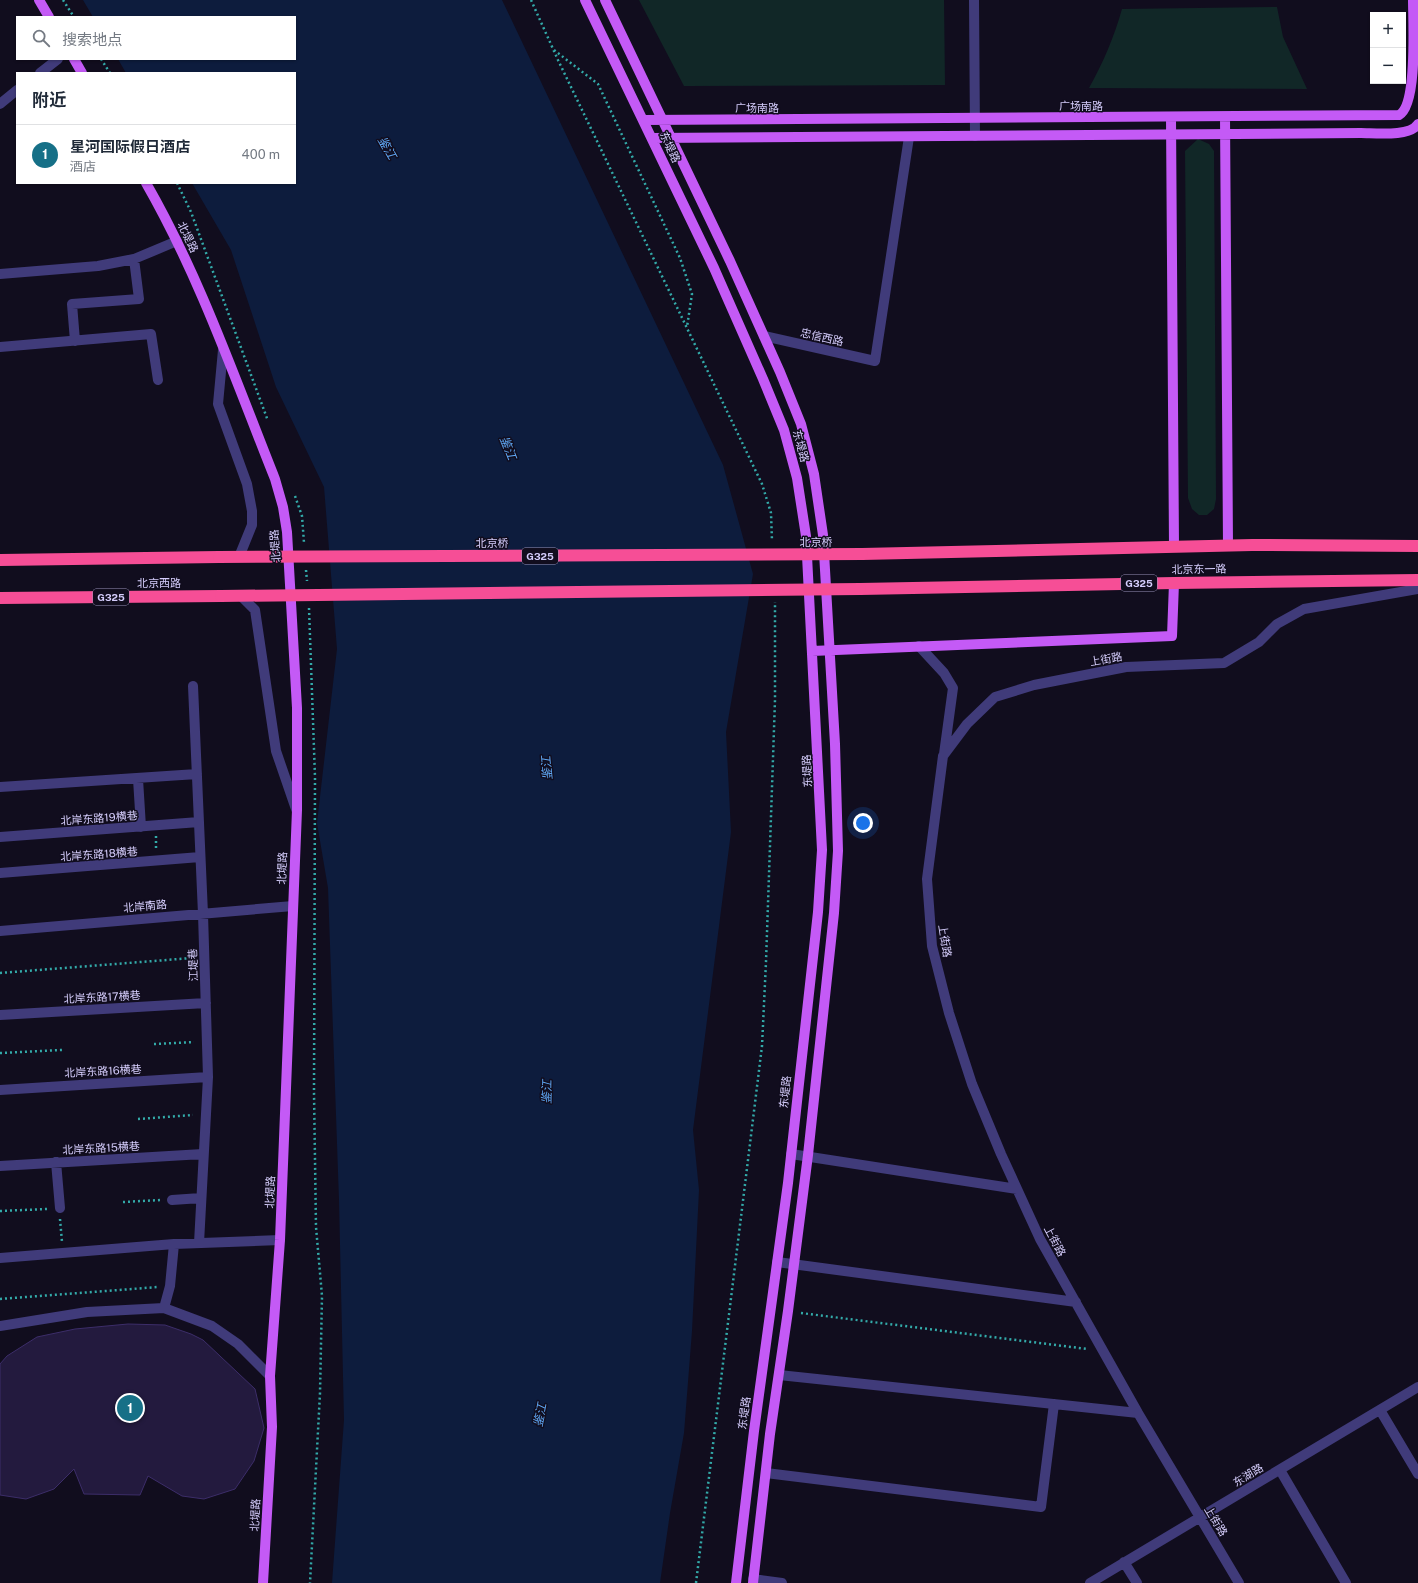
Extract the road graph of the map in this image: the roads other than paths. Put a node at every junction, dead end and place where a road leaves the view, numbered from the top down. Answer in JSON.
{"nodes":[{"id":1,"x":39,"y":0,"type":"edge"},
{"id":2,"x":585,"y":0,"type":"edge"},
{"id":3,"x":605,"y":0,"type":"edge"},
{"id":4,"x":974,"y":0,"type":"edge"},
{"id":5,"x":1413,"y":0,"type":"edge"},
{"id":6,"x":48,"y":16,"type":"edge"},
{"id":7,"x":57,"y":60,"type":"edge"},
{"id":8,"x":75,"y":60,"type":"edge"},
{"id":9,"x":41,"y":72,"type":"edge"},
{"id":10,"x":81,"y":72,"type":"edge"},
{"id":11,"x":16,"y":91,"type":"edge"},
{"id":12,"x":0,"y":104,"type":"edge"},
{"id":13,"x":1225,"y":117,"type":"junction"},
{"id":14,"x":1171,"y":118,"type":"junction"},
{"id":15,"x":975,"y":119,"type":"junction"},
{"id":16,"x":644,"y":120,"type":"junction"},
{"id":17,"x":663,"y":120,"type":"junction"},
{"id":18,"x":1418,"y":124,"type":"edge"},
{"id":19,"x":1225,"y":134,"type":"junction"},
{"id":20,"x":1171,"y":135,"type":"junction"},
{"id":21,"x":909,"y":136,"type":"junction"},
{"id":22,"x":975,"y":136,"type":"junction"},
{"id":23,"x":652,"y":138,"type":"junction"},
{"id":24,"x":672,"y":138,"type":"junction"},
{"id":25,"x":147,"y":184,"type":"edge"},
{"id":26,"x":177,"y":241,"type":"junction"},
{"id":27,"x":134,"y":259,"type":"junction"},
{"id":28,"x":0,"y":274,"type":"edge"},
{"id":29,"x":764,"y":336,"type":"junction"},
{"id":30,"x":75,"y":341,"type":"junction"},
{"id":31,"x":0,"y":347,"type":"edge"},
{"id":32,"x":224,"y":350,"type":"junction"},
{"id":33,"x":158,"y":380,"type":"dead end"},
{"id":34,"x":1174,"y":546,"type":"junction"},
{"id":35,"x":1228,"y":546,"type":"junction"},
{"id":36,"x":1418,"y":546,"type":"edge"},
{"id":37,"x":862,"y":554,"type":"joint"},
{"id":38,"x":239,"y":557,"type":"junction"},
{"id":39,"x":0,"y":560,"type":"edge"},
{"id":40,"x":1418,"y":580,"type":"edge"},
{"id":41,"x":1174,"y":583,"type":"junction"},
{"id":42,"x":1418,"y":589,"type":"edge"},
{"id":43,"x":240,"y":595,"type":"junction"},
{"id":44,"x":0,"y":598,"type":"edge"},
{"id":45,"x":919,"y":646,"type":"junction"},
{"id":46,"x":830,"y":650,"type":"junction"},
{"id":47,"x":812,"y":651,"type":"junction"},
{"id":48,"x":193,"y":686,"type":"dead end"},
{"id":49,"x":944,"y":756,"type":"junction"},
{"id":50,"x":197,"y":774,"type":"junction"},
{"id":51,"x":138,"y":778,"type":"junction"},
{"id":52,"x":0,"y":786,"type":"edge"},
{"id":53,"x":297,"y":810,"type":"junction"},
{"id":54,"x":199,"y":822,"type":"junction"},
{"id":55,"x":141,"y":827,"type":"junction"},
{"id":56,"x":0,"y":837,"type":"edge"},
{"id":57,"x":200,"y":857,"type":"junction"},
{"id":58,"x":0,"y":873,"type":"edge"},
{"id":59,"x":293,"y":906,"type":"junction"},
{"id":60,"x":203,"y":914,"type":"junction"},
{"id":61,"x":0,"y":931,"type":"edge"},
{"id":62,"x":206,"y":1003,"type":"junction"},
{"id":63,"x":0,"y":1015,"type":"edge"},
{"id":64,"x":208,"y":1077,"type":"junction"},
{"id":65,"x":0,"y":1090,"type":"edge"},
{"id":66,"x":203,"y":1154,"type":"junction"},
{"id":67,"x":791,"y":1154,"type":"junction"},
{"id":68,"x":808,"y":1156,"type":"junction"},
{"id":69,"x":56,"y":1162,"type":"junction"},
{"id":70,"x":0,"y":1166,"type":"edge"},
{"id":71,"x":1017,"y":1188,"type":"junction"},
{"id":72,"x":201,"y":1198,"type":"junction"},
{"id":73,"x":172,"y":1200,"type":"road end"},
{"id":74,"x":60,"y":1208,"type":"road end"},
{"id":75,"x":280,"y":1240,"type":"junction"},
{"id":76,"x":199,"y":1243,"type":"junction"},
{"id":77,"x":174,"y":1244,"type":"junction"},
{"id":78,"x":0,"y":1258,"type":"edge"},
{"id":79,"x":777,"y":1262,"type":"junction"},
{"id":80,"x":794,"y":1264,"type":"junction"},
{"id":81,"x":1076,"y":1302,"type":"junction"},
{"id":82,"x":164,"y":1308,"type":"junction"},
{"id":83,"x":0,"y":1326,"type":"edge"},
{"id":84,"x":779,"y":1375,"type":"junction"},
{"id":85,"x":270,"y":1376,"type":"junction"},
{"id":86,"x":1418,"y":1387,"type":"edge"},
{"id":87,"x":1054,"y":1404,"type":"junction"},
{"id":88,"x":1380,"y":1410,"type":"junction"},
{"id":89,"x":1138,"y":1413,"type":"junction"},
{"id":90,"x":1280,"y":1470,"type":"junction"},
{"id":91,"x":766,"y":1473,"type":"junction"},
{"id":92,"x":1418,"y":1474,"type":"edge"},
{"id":93,"x":1200,"y":1517,"type":"junction"},
{"id":94,"x":1124,"y":1562,"type":"junction"},
{"id":95,"x":753,"y":1581,"type":"edge"},
{"id":96,"x":263,"y":1583,"type":"edge"},
{"id":97,"x":736,"y":1583,"type":"edge"},
{"id":98,"x":782,"y":1583,"type":"edge"},
{"id":99,"x":1090,"y":1583,"type":"edge"},
{"id":100,"x":1137,"y":1583,"type":"edge"},
{"id":101,"x":1239,"y":1583,"type":"edge"},
{"id":102,"x":1346,"y":1583,"type":"edge"}],
"edges":[{"from":1,"to":6,"type":"main road"},
{"from":2,"to":16,"type":"main road","name":"东堤路"},
{"from":3,"to":17,"type":"main road","name":"东堤路"},
{"from":4,"to":15,"type":"street"},
{"from":5,"to":13,"type":"main road","name":"广场南路"},
{"from":7,"to":9,"type":"street"},
{"from":8,"to":10,"type":"main road"},
{"from":11,"to":12,"type":"street"},
{"from":13,"to":14,"type":"main road","name":"广场南路"},
{"from":13,"to":19,"type":"main road"},
{"from":14,"to":15,"type":"main road","name":"广场南路"},
{"from":14,"to":20,"type":"main road"},
{"from":15,"to":17,"type":"main road","name":"广场南路"},
{"from":15,"to":22,"type":"street"},
{"from":16,"to":17,"type":"main road","name":"广场南路"},
{"from":16,"to":23,"type":"main road","name":"东堤路"},
{"from":17,"to":24,"type":"main road","name":"东堤路"},
{"from":18,"to":19,"type":"main road"},
{"from":19,"to":20,"type":"main road"},
{"from":19,"to":35,"type":"main road"},
{"from":20,"to":22,"type":"main road"},
{"from":20,"to":34,"type":"main road"},
{"from":21,"to":22,"type":"main road"},
{"from":21,"to":24,"type":"main road"},
{"from":21,"to":29,"type":"street","name":"忠信西路"},
{"from":23,"to":24,"type":"main road"},
{"from":23,"to":47,"type":"main road","name":"东堤路"},
{"from":24,"to":29,"type":"main road","name":"东堤路"},
{"from":25,"to":26,"type":"main road","name":"北堤路"},
{"from":26,"to":27,"type":"street"},
{"from":26,"to":32,"type":"main road","name":"北堤路"},
{"from":27,"to":28,"type":"street"},
{"from":27,"to":30,"type":"street"},
{"from":29,"to":46,"type":"main road","name":"东堤路"},
{"from":30,"to":31,"type":"street"},
{"from":30,"to":33,"type":"street"},
{"from":32,"to":38,"type":"street"},
{"from":32,"to":53,"type":"main road","name":"北堤路"},
{"from":34,"to":35,"type":"highway","name":"北京东一路","number":"G325"},
{"from":34,"to":37,"type":"highway","name":"北京东一路","number":"G325"},
{"from":35,"to":36,"type":"highway","name":"北京东一路","number":"G325"},
{"from":37,"to":38,"type":"highway","name":"北京桥","number":"G325","bridge":true},
{"from":38,"to":39,"type":"highway","name":"北京桥","number":"G325","bridge":true},
{"from":40,"to":41,"type":"highway","name":"北京东一路","number":"G325"},
{"from":41,"to":43,"type":"highway","name":"北京东一路","number":"G325","bridge":true},
{"from":41,"to":45,"type":"main road"},
{"from":42,"to":49,"type":"street","name":"上街路"},
{"from":43,"to":44,"type":"highway","name":"北京西路","number":"G325","bridge":true},
{"from":43,"to":53,"type":"street"},
{"from":45,"to":46,"type":"main road"},
{"from":45,"to":49,"type":"street"},
{"from":46,"to":47,"type":"main road"},
{"from":46,"to":68,"type":"main road","name":"东堤路"},
{"from":47,"to":67,"type":"main road","name":"东堤路"},
{"from":48,"to":50,"type":"street","name":"江堤巷"},
{"from":49,"to":71,"type":"street","name":"上街路"},
{"from":50,"to":51,"type":"street"},
{"from":50,"to":54,"type":"street","name":"江堤巷"},
{"from":51,"to":52,"type":"street"},
{"from":51,"to":55,"type":"street"},
{"from":53,"to":59,"type":"main road","name":"北堤路"},
{"from":54,"to":55,"type":"street","name":"北岸东路19横巷"},
{"from":54,"to":57,"type":"street","name":"江堤巷"},
{"from":55,"to":56,"type":"street","name":"北岸东路19横巷"},
{"from":57,"to":58,"type":"street","name":"北岸东路18横巷"},
{"from":57,"to":60,"type":"street","name":"江堤巷"},
{"from":59,"to":60,"type":"street","name":"北岸南路"},
{"from":59,"to":75,"type":"main road","name":"北堤路"},
{"from":60,"to":61,"type":"street","name":"北岸南路"},
{"from":60,"to":62,"type":"street","name":"江堤巷"},
{"from":62,"to":63,"type":"street","name":"北岸东路17横巷"},
{"from":62,"to":64,"type":"street","name":"江堤巷"},
{"from":64,"to":65,"type":"street","name":"北岸东路16横巷"},
{"from":64,"to":66,"type":"street","name":"江堤巷"},
{"from":66,"to":69,"type":"street","name":"北岸东路15横巷"},
{"from":66,"to":72,"type":"street","name":"江堤巷"},
{"from":67,"to":68,"type":"street"},
{"from":67,"to":79,"type":"main road","name":"东堤路"},
{"from":68,"to":71,"type":"street"},
{"from":68,"to":80,"type":"main road","name":"东堤路"},
{"from":69,"to":70,"type":"street","name":"北岸东路15横巷"},
{"from":69,"to":74,"type":"street"},
{"from":71,"to":81,"type":"street","name":"上街路"},
{"from":72,"to":73,"type":"street"},
{"from":72,"to":76,"type":"street","name":"江堤巷"},
{"from":75,"to":76,"type":"street"},
{"from":75,"to":85,"type":"main road","name":"北堤路"},
{"from":76,"to":77,"type":"street"},
{"from":77,"to":78,"type":"street"},
{"from":77,"to":82,"type":"street"},
{"from":79,"to":80,"type":"street"},
{"from":79,"to":97,"type":"main road","name":"东堤路"},
{"from":80,"to":81,"type":"street"},
{"from":80,"to":84,"type":"main road","name":"东堤路"},
{"from":81,"to":89,"type":"street","name":"上街路"},
{"from":82,"to":83,"type":"street"},
{"from":82,"to":85,"type":"street"},
{"from":84,"to":87,"type":"street"},
{"from":84,"to":91,"type":"main road","name":"东堤路"},
{"from":85,"to":96,"type":"main road","name":"北堤路"},
{"from":86,"to":88,"type":"street","name":"东湖路"},
{"from":87,"to":89,"type":"street"},
{"from":87,"to":91,"type":"street"},
{"from":88,"to":90,"type":"street","name":"东湖路"},
{"from":88,"to":92,"type":"street"},
{"from":89,"to":93,"type":"street","name":"上街路"},
{"from":90,"to":93,"type":"street","name":"东湖路"},
{"from":90,"to":102,"type":"street"},
{"from":91,"to":95,"type":"main road","name":"东堤路"},
{"from":93,"to":94,"type":"street","name":"东湖路"},
{"from":93,"to":101,"type":"street","name":"上街路"},
{"from":94,"to":99,"type":"street","name":"东湖路"},
{"from":94,"to":100,"type":"street"},
{"from":95,"to":98,"type":"street"}]}
